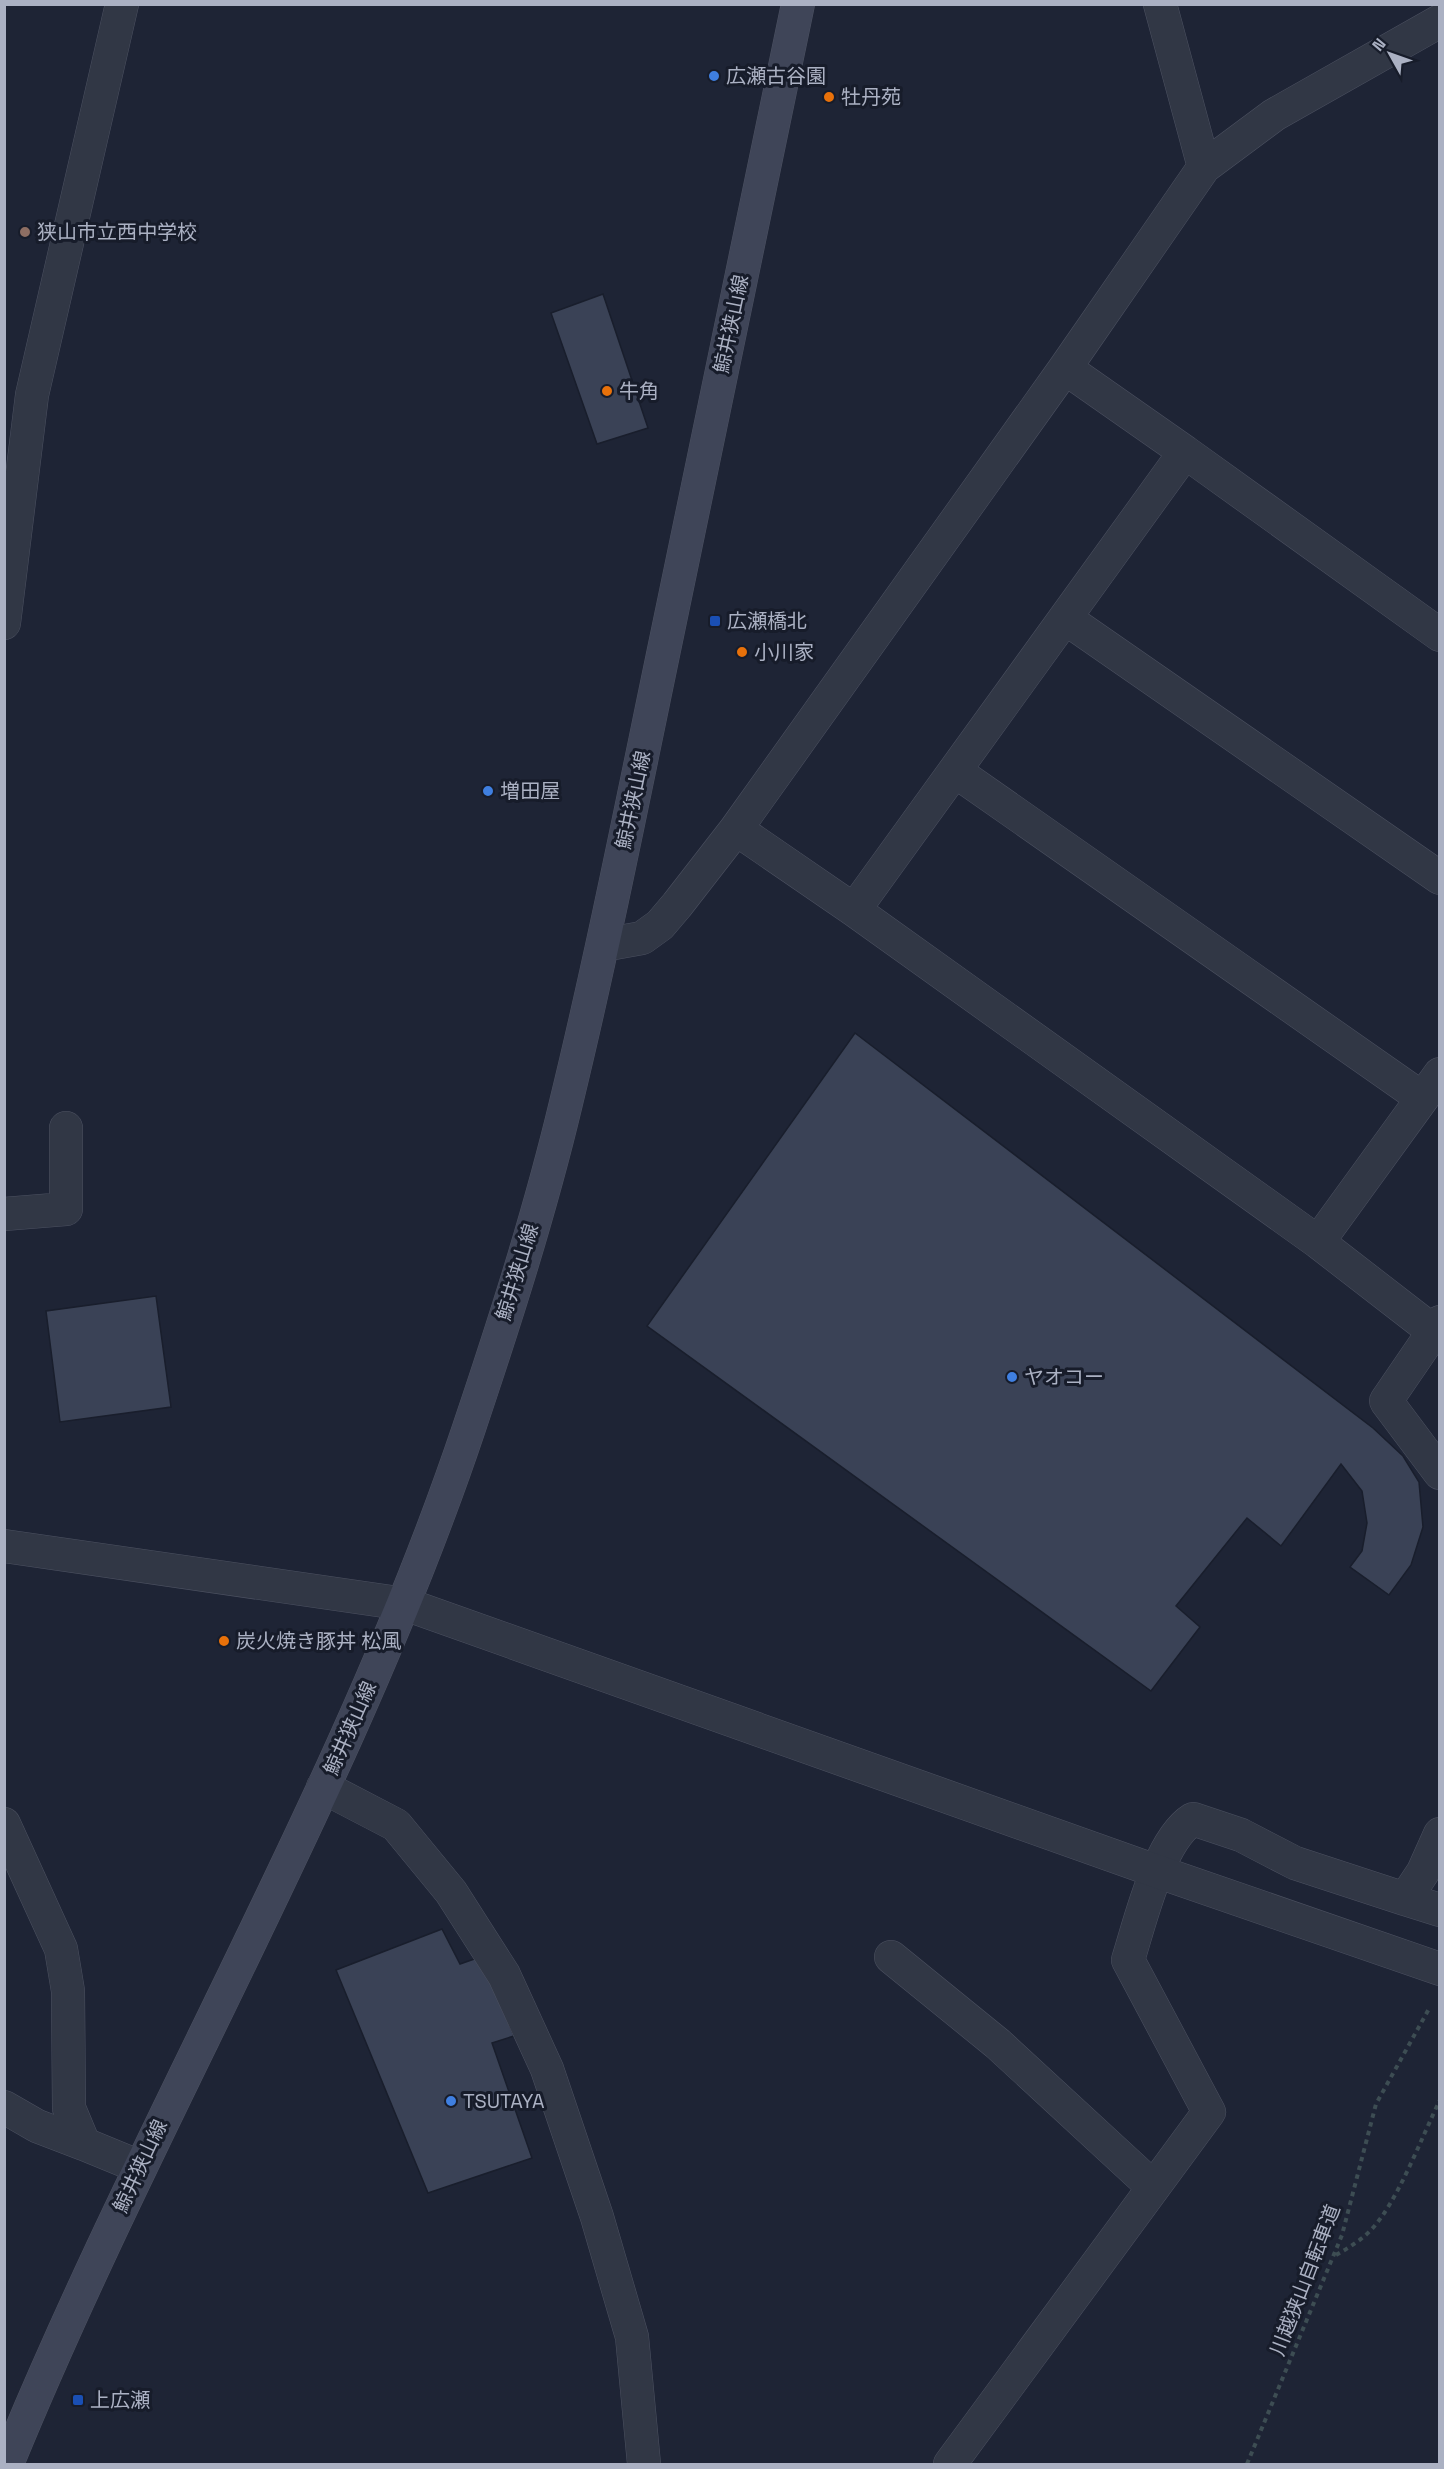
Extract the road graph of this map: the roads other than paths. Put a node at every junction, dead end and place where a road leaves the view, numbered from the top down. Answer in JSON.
{"nodes":[{"id":1,"x":122,"y":4,"type":"edge"},
{"id":2,"x":798,"y":4,"type":"edge"},
{"id":3,"x":1160,"y":4,"type":"edge"},
{"id":4,"x":1440,"y":21,"type":"edge"},
{"id":5,"x":1204,"y":167,"type":"junction"},
{"id":6,"x":1065,"y":368,"type":"junction"},
{"id":7,"x":1185,"y":452,"type":"junction"},
{"id":8,"x":1065,"y":618,"type":"junction"},
{"id":9,"x":4,"y":623,"type":"edge"},
{"id":10,"x":1440,"y":635,"type":"edge"},
{"id":11,"x":955,"y":771,"type":"junction"},
{"id":12,"x":736,"y":829,"type":"junction"},
{"id":13,"x":1440,"y":878,"type":"edge"},
{"id":14,"x":855,"y":910,"type":"junction"},
{"id":15,"x":603,"y":945,"type":"junction"},
{"id":16,"x":1431,"y":1086,"type":"edge"},
{"id":17,"x":66,"y":1128,"type":"dead end"},
{"id":18,"x":4,"y":1214,"type":"edge"},
{"id":19,"x":1318,"y":1242,"type":"junction"},
{"id":20,"x":1436,"y":1326,"type":"edge"},
{"id":21,"x":1440,"y":1473,"type":"edge"},
{"id":22,"x":4,"y":1546,"type":"edge"},
{"id":23,"x":405,"y":1604,"type":"junction"},
{"id":24,"x":323,"y":1787,"type":"junction"},
{"id":25,"x":4,"y":1824,"type":"edge"},
{"id":26,"x":1440,"y":1834,"type":"edge"},
{"id":27,"x":1156,"y":1871,"type":"junction"},
{"id":28,"x":1405,"y":1899,"type":"junction"},
{"id":29,"x":1440,"y":1910,"type":"edge"},
{"id":30,"x":891,"y":1957,"type":"dead end"},
{"id":31,"x":1440,"y":1970,"type":"edge"},
{"id":32,"x":4,"y":2107,"type":"edge"},
{"id":33,"x":84,"y":2144,"type":"junction"},
{"id":34,"x":140,"y":2166,"type":"junction"},
{"id":35,"x":1153,"y":2187,"type":"junction"},
{"id":36,"x":7,"y":2464,"type":"edge"},
{"id":37,"x":644,"y":2464,"type":"edge"},
{"id":38,"x":950,"y":2464,"type":"edge"}],
"edges":[{"from":1,"to":9,"type":"street"},
{"from":2,"to":15,"type":"main road","name":"鯨井狭山線"},
{"from":3,"to":5,"type":"street"},
{"from":4,"to":5,"type":"street"},
{"from":5,"to":6,"type":"street"},
{"from":6,"to":7,"type":"street"},
{"from":6,"to":12,"type":"street"},
{"from":7,"to":8,"type":"street"},
{"from":7,"to":10,"type":"street"},
{"from":8,"to":11,"type":"street"},
{"from":8,"to":13,"type":"street"},
{"from":11,"to":14,"type":"street"},
{"from":11,"to":16,"type":"street"},
{"from":12,"to":14,"type":"street"},
{"from":12,"to":15,"type":"street"},
{"from":14,"to":19,"type":"street"},
{"from":15,"to":23,"type":"main road","name":"鯨井狭山線"},
{"from":16,"to":19,"type":"street"},
{"from":17,"to":18,"type":"street"},
{"from":19,"to":20,"type":"street"},
{"from":20,"to":21,"type":"street"},
{"from":22,"to":23,"type":"street"},
{"from":23,"to":24,"type":"main road","name":"鯨井狭山線"},
{"from":23,"to":27,"type":"street"},
{"from":24,"to":34,"type":"main road","name":"鯨井狭山線"},
{"from":24,"to":37,"type":"street"},
{"from":25,"to":33,"type":"street"},
{"from":26,"to":28,"type":"street"},
{"from":27,"to":28,"type":"street"},
{"from":27,"to":31,"type":"street"},
{"from":27,"to":35,"type":"street"},
{"from":28,"to":29,"type":"street"},
{"from":30,"to":35,"type":"street"},
{"from":32,"to":33,"type":"street"},
{"from":33,"to":34,"type":"street"},
{"from":34,"to":36,"type":"main road","name":"鯨井狭山線"},
{"from":35,"to":38,"type":"street"}]}
